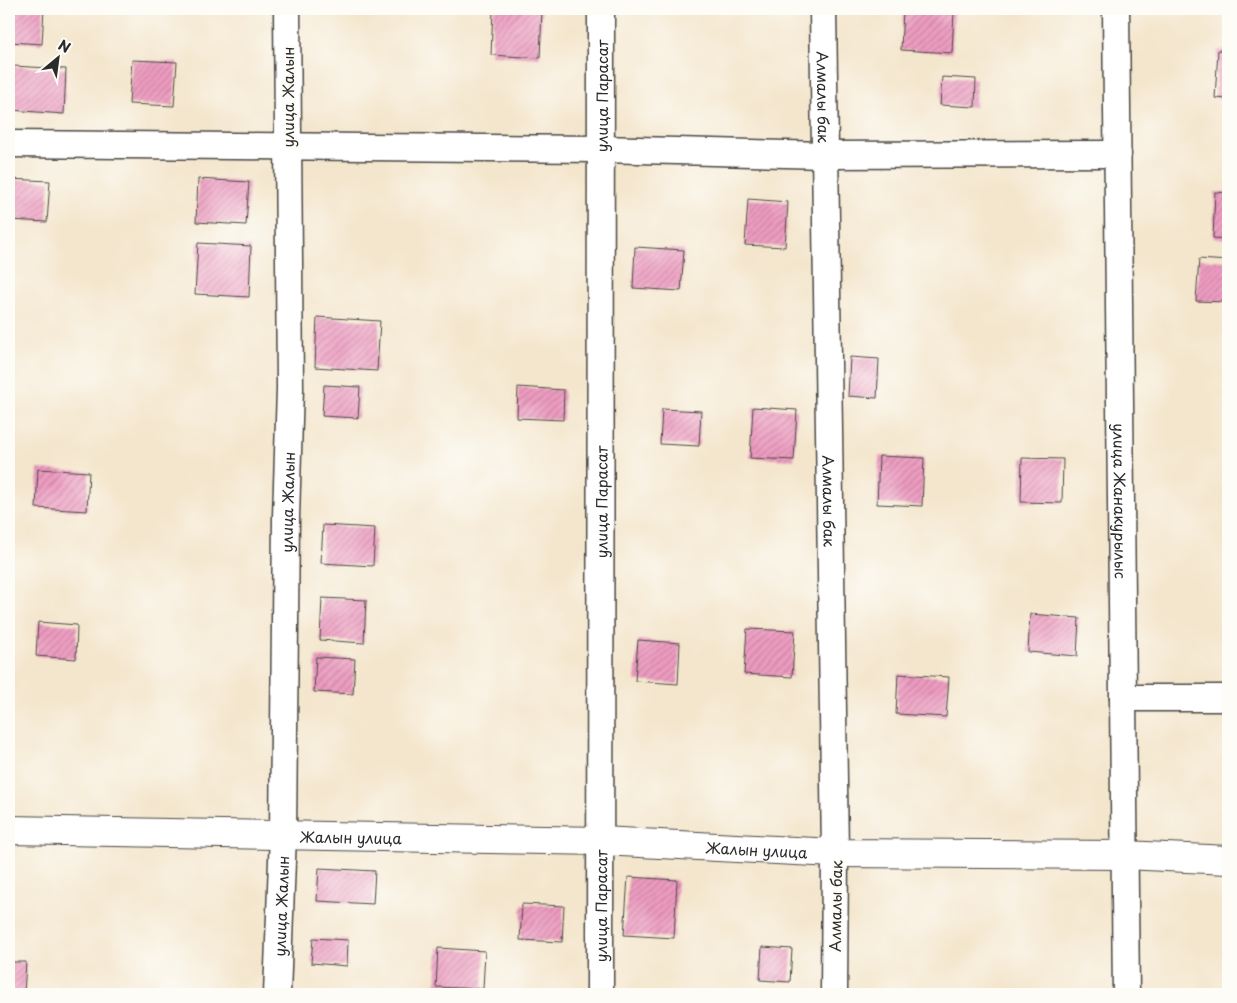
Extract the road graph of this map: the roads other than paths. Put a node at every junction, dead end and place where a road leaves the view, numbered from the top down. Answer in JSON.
{"nodes":[{"id":1,"x":287,"y":9,"type":"edge"},
{"id":2,"x":601,"y":9,"type":"edge"},
{"id":3,"x":823,"y":9,"type":"edge"},
{"id":4,"x":1116,"y":9,"type":"edge"},
{"id":5,"x":9,"y":144,"type":"edge"},
{"id":6,"x":288,"y":147,"type":"junction"},
{"id":7,"x":601,"y":149,"type":"junction"},
{"id":8,"x":1118,"y":154,"type":"junction"},
{"id":9,"x":825,"y":155,"type":"junction"},
{"id":10,"x":1124,"y":698,"type":"junction"},
{"id":11,"x":1228,"y":698,"type":"edge"},
{"id":12,"x":9,"y":830,"type":"edge"},
{"id":13,"x":283,"y":834,"type":"junction"},
{"id":14,"x":602,"y":841,"type":"junction"},
{"id":15,"x":835,"y":853,"type":"junction"},
{"id":16,"x":1125,"y":856,"type":"junction"},
{"id":17,"x":1228,"y":860,"type":"edge"},
{"id":18,"x":277,"y":994,"type":"edge"},
{"id":19,"x":600,"y":994,"type":"edge"},
{"id":20,"x":834,"y":994,"type":"edge"},
{"id":21,"x":1126,"y":994,"type":"edge"}],
"edges":[{"from":1,"to":6,"type":"street","name":"улица Жалын"},
{"from":2,"to":7,"type":"street","name":"улица Парасат"},
{"from":3,"to":9,"type":"street","name":"Алмалы бак"},
{"from":4,"to":8,"type":"street","name":"улица Жанакурылыс"},
{"from":5,"to":6,"type":"street"},
{"from":6,"to":7,"type":"street"},
{"from":6,"to":13,"type":"street","name":"улица Жалын"},
{"from":7,"to":9,"type":"street"},
{"from":7,"to":14,"type":"street","name":"улица Парасат"},
{"from":8,"to":9,"type":"street"},
{"from":8,"to":10,"type":"street","name":"улица Жанакурылыс"},
{"from":9,"to":15,"type":"street","name":"Алмалы бак"},
{"from":10,"to":11,"type":"street"},
{"from":10,"to":16,"type":"street","name":"улица Жанакурылыс"},
{"from":12,"to":13,"type":"street","name":"Жалын улица"},
{"from":13,"to":14,"type":"street","name":"Жалын улица"},
{"from":13,"to":18,"type":"street","name":"улица Жалын"},
{"from":14,"to":15,"type":"street","name":"Жалын улица"},
{"from":14,"to":19,"type":"street","name":"улица Парасат"},
{"from":15,"to":16,"type":"street","name":"Жалын улица"},
{"from":15,"to":20,"type":"street","name":"Алмалы бак"},
{"from":16,"to":17,"type":"street","name":"Жалын улица"},
{"from":16,"to":21,"type":"street","name":"улица Жанакурылыс"}]}
